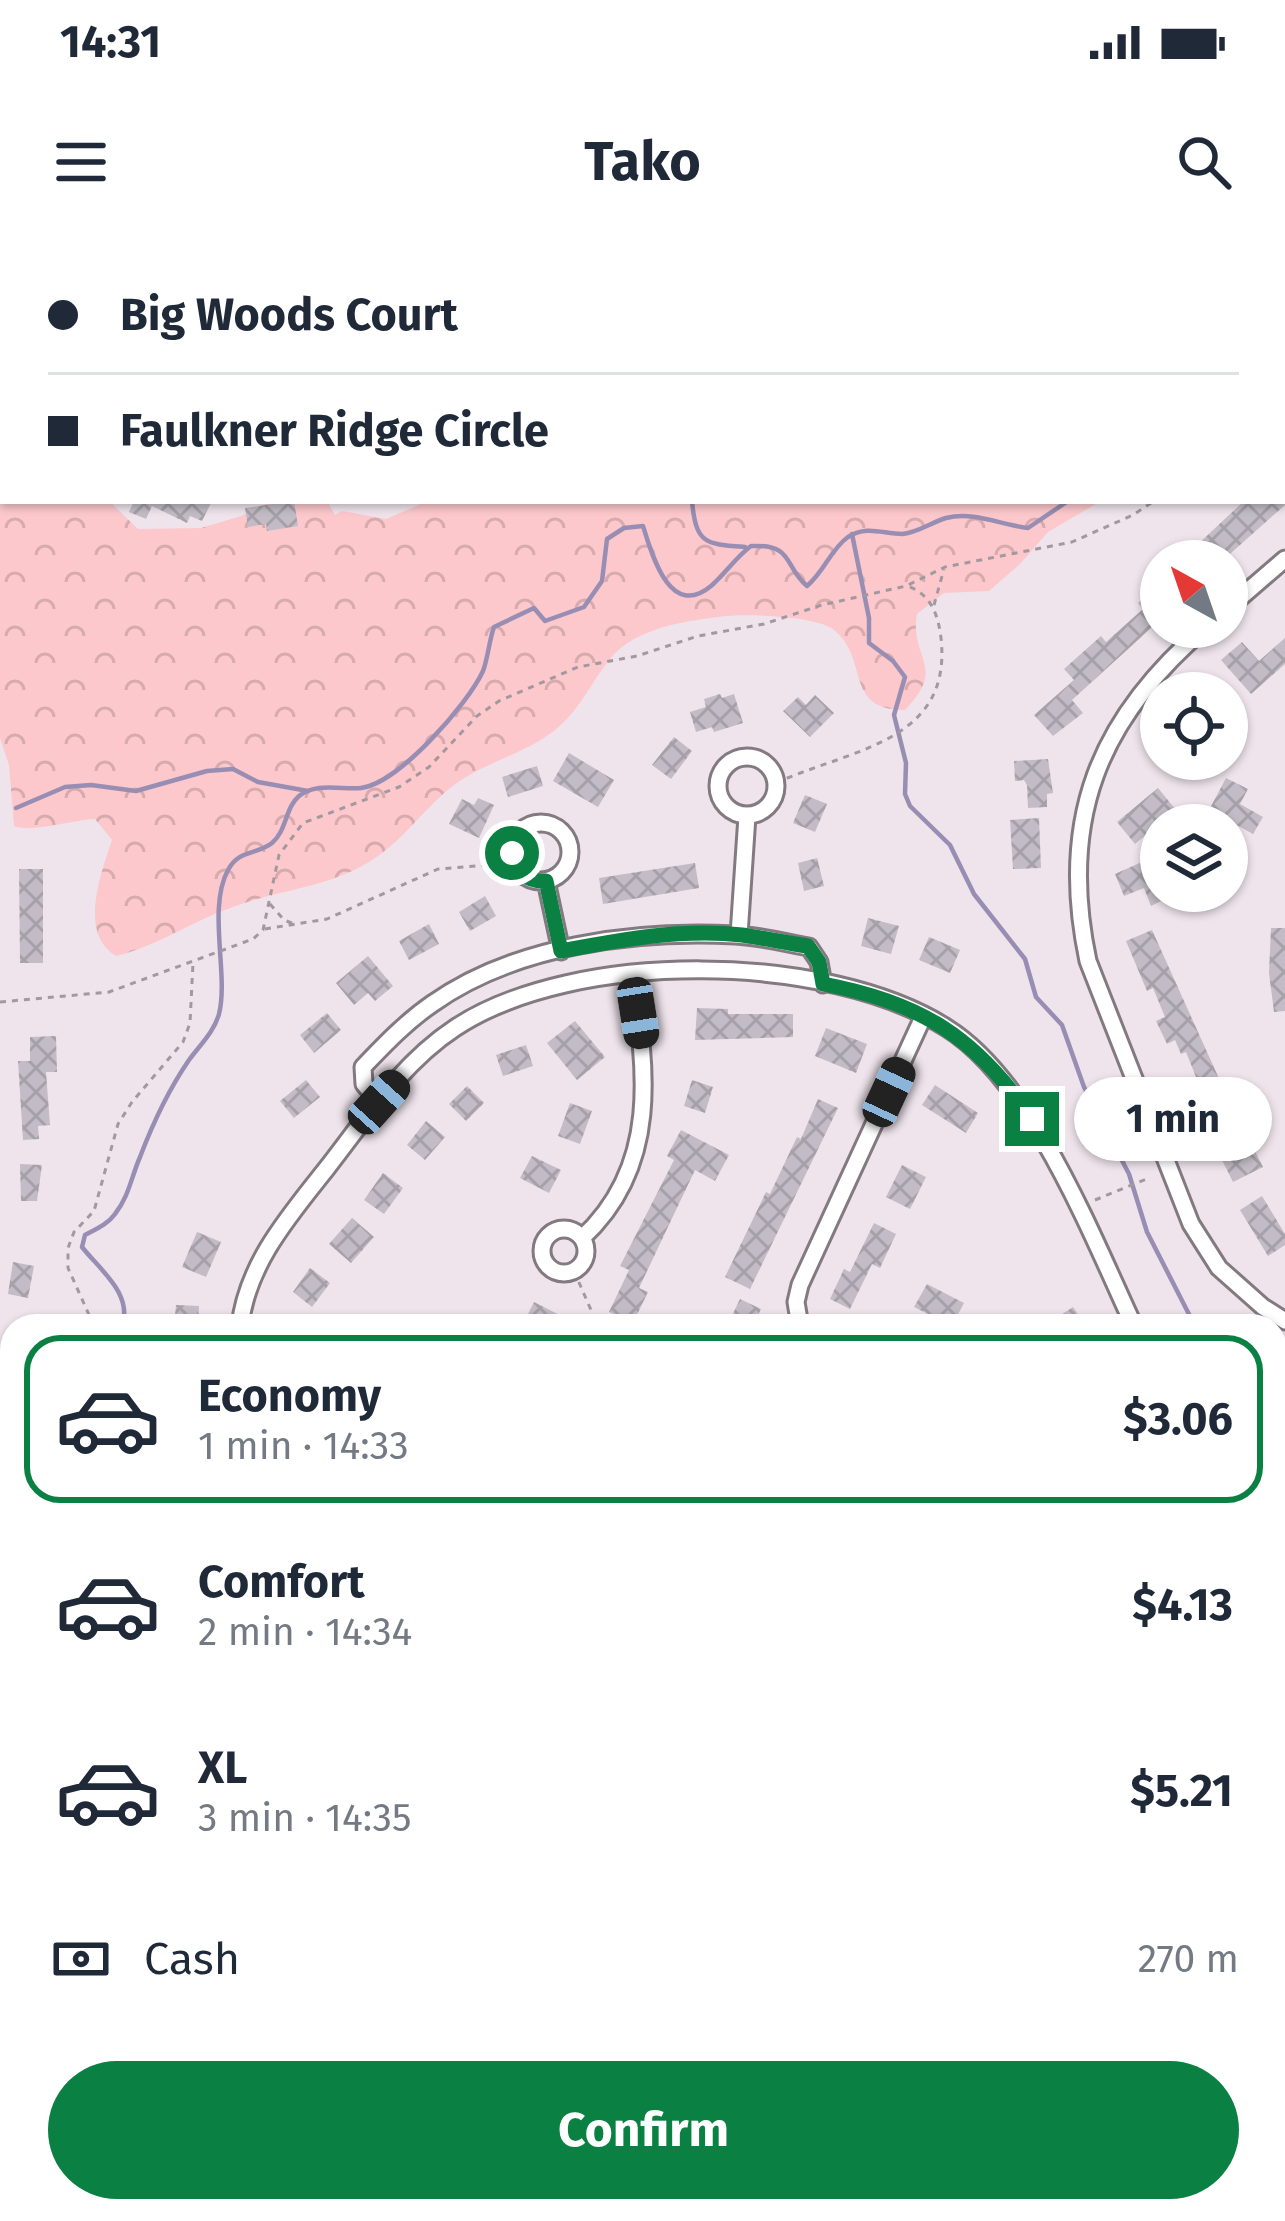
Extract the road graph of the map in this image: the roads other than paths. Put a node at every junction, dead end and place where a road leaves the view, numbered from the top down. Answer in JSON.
{"nodes":[{"id":1,"x":1285,"y":559,"type":"edge"},
{"id":2,"x":1248,"y":591,"type":"edge"},
{"id":3,"x":1184,"y":648,"type":"edge"},
{"id":4,"x":747,"y":816,"type":"junction"},
{"id":5,"x":546,"y":881,"type":"junction"},
{"id":6,"x":739,"y":934,"type":"junction"},
{"id":7,"x":561,"y":951,"type":"junction"},
{"id":8,"x":632,"y":974,"type":"junction"},
{"id":9,"x":823,"y":984,"type":"junction"},
{"id":10,"x":924,"y":1015,"type":"junction"},
{"id":11,"x":379,"y":1102,"type":"junction"},
{"id":12,"x":582,"y":1238,"type":"junction"},
{"id":13,"x":244,"y":1314,"type":"edge"},
{"id":14,"x":798,"y":1314,"type":"edge"},
{"id":15,"x":1128,"y":1314,"type":"edge"},
{"id":16,"x":1274,"y":1314,"type":"edge"}],
"edges":[{"from":1,"to":2,"type":"street"},
{"from":3,"to":16,"type":"street"},
{"from":4,"to":4,"type":"street"},
{"from":4,"to":6,"type":"street"},
{"from":5,"to":5,"type":"street"},
{"from":5,"to":7,"type":"street"},
{"from":6,"to":7,"type":"street"},
{"from":6,"to":9,"type":"street"},
{"from":7,"to":11,"type":"street"},
{"from":8,"to":9,"type":"street"},
{"from":8,"to":11,"type":"street"},
{"from":8,"to":12,"type":"street"},
{"from":9,"to":10,"type":"street"},
{"from":10,"to":14,"type":"street"},
{"from":10,"to":15,"type":"street"},
{"from":11,"to":13,"type":"street"},
{"from":12,"to":12,"type":"street"}]}
